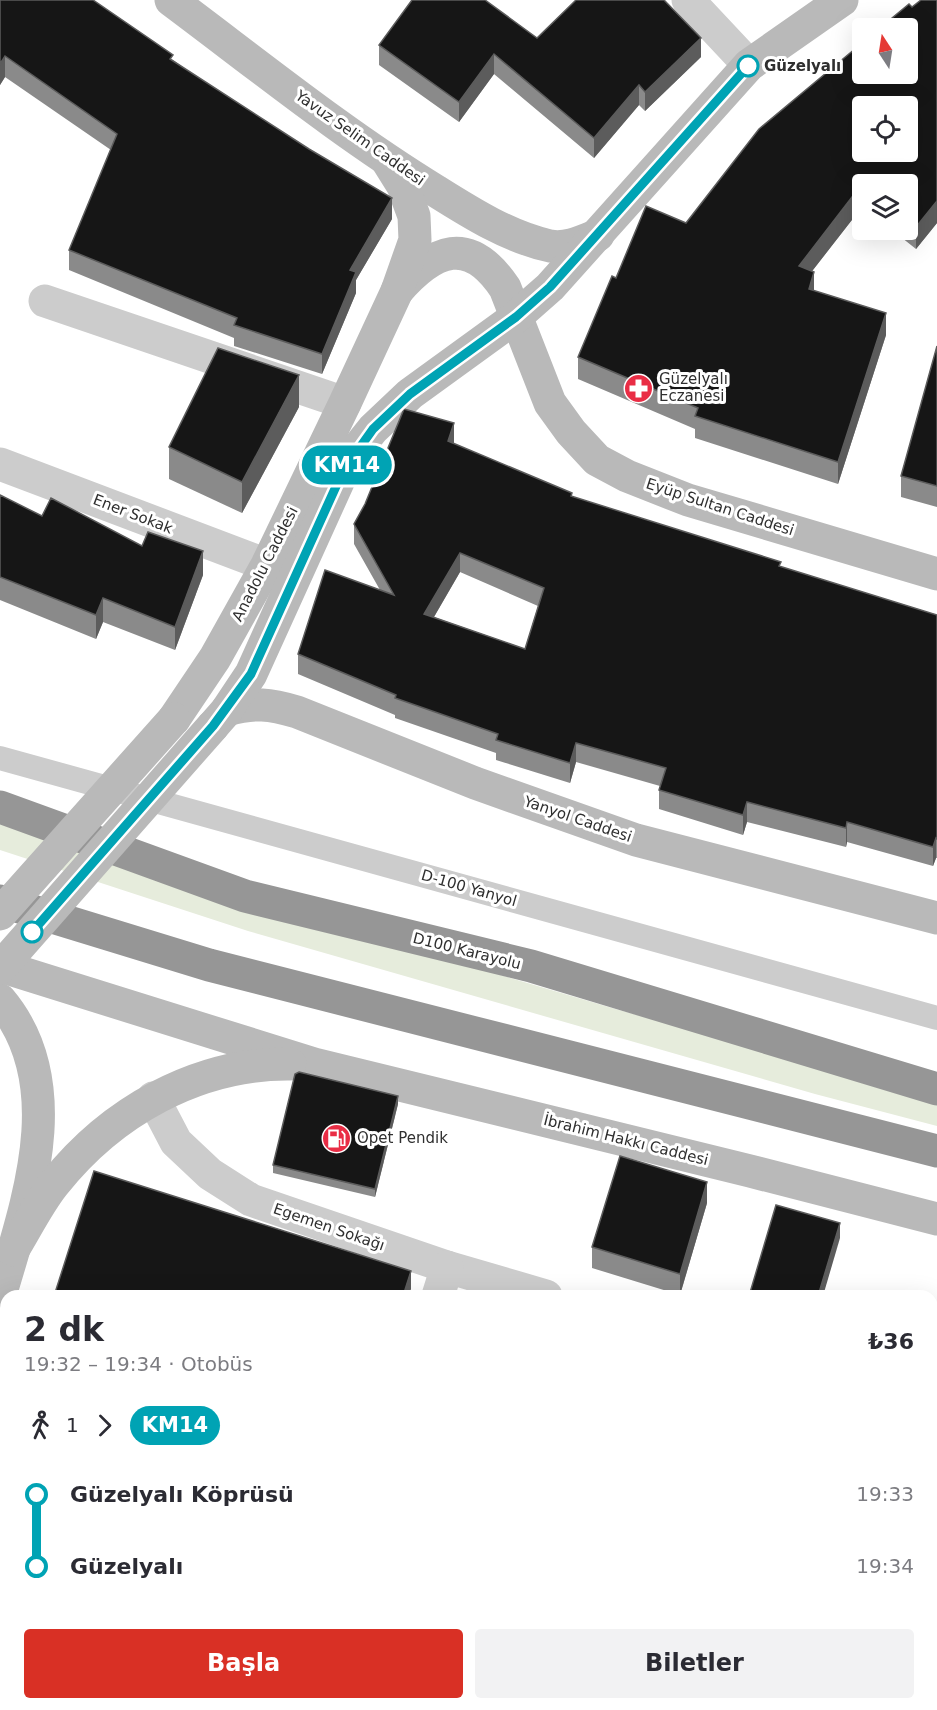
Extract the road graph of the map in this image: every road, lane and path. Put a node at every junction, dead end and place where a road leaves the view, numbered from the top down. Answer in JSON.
{"nodes":[{"id":1,"x":171,"y":0,"type":"edge"},
{"id":2,"x":688,"y":0,"type":"edge"},
{"id":3,"x":842,"y":0,"type":"edge"},
{"id":4,"x":749,"y":65,"type":"junction"},
{"id":5,"x":388,"y":162,"type":"junction"},
{"id":6,"x":598,"y":235,"type":"junction"},
{"id":7,"x":397,"y":291,"type":"junction"},
{"id":8,"x":45,"y":301,"type":"dead end"},
{"id":9,"x":505,"y":313,"type":"junction"},
{"id":10,"x":345,"y":403,"type":"junction"},
{"id":11,"x":0,"y":464,"type":"edge"},
{"id":12,"x":267,"y":565,"type":"junction"},
{"id":13,"x":937,"y":574,"type":"edge"},
{"id":14,"x":220,"y":718,"type":"junction"},
{"id":15,"x":0,"y":758,"type":"edge"},
{"id":16,"x":0,"y":807,"type":"edge"},
{"id":17,"x":0,"y":901,"type":"edge"},
{"id":18,"x":0,"y":914,"type":"edge"},
{"id":19,"x":937,"y":918,"type":"edge"},
{"id":20,"x":0,"y":967,"type":"edge"},
{"id":21,"x":0,"y":1000,"type":"edge"},
{"id":22,"x":937,"y":1018,"type":"edge"},
{"id":23,"x":314,"y":1064,"type":"junction"},
{"id":24,"x":937,"y":1089,"type":"edge"},
{"id":25,"x":153,"y":1098,"type":"junction"},
{"id":26,"x":937,"y":1151,"type":"edge"},
{"id":27,"x":937,"y":1219,"type":"edge"},
{"id":28,"x":13,"y":1250,"type":"junction"},
{"id":29,"x":442,"y":1282,"type":"edge"},
{"id":30,"x":2,"y":1290,"type":"edge"},
{"id":31,"x":501,"y":1290,"type":"edge"}],
"edges":[{"from":1,"to":5,"type":"street","name":"Yavuz Selim Caddesi"},
{"from":2,"to":4,"type":"street"},
{"from":3,"to":4,"type":"street","name":"Anadolu Caddesi"},
{"from":4,"to":6,"type":"street","name":"Anadolu Caddesi"},
{"from":5,"to":6,"type":"street","name":"Yavuz Selim Caddesi"},
{"from":5,"to":7,"type":"street","name":"Anadolu Caddesi"},
{"from":6,"to":9,"type":"street","name":"Anadolu Caddesi"},
{"from":7,"to":9,"type":"street","name":"Eyüp Sultan Caddesi"},
{"from":7,"to":10,"type":"street","name":"Anadolu Caddesi"},
{"from":8,"to":10,"type":"street"},
{"from":9,"to":13,"type":"street","name":"Eyüp Sultan Caddesi"},
{"from":9,"to":14,"type":"street","name":"Anadolu Caddesi"},
{"from":10,"to":12,"type":"street","name":"Anadolu Caddesi"},
{"from":11,"to":12,"type":"street","name":"Ener Sokak"},
{"from":12,"to":18,"type":"street","name":"Anadolu Caddesi","bridge":true},
{"from":14,"to":19,"type":"street","name":"Yanyol Caddesi"},
{"from":14,"to":20,"type":"street","name":"Anadolu Caddesi","bridge":true},
{"from":15,"to":22,"type":"lane","name":"D-100 Yanyol"},
{"from":16,"to":24,"type":"highway","name":"D100 Karayolu"},
{"from":17,"to":26,"type":"highway"},
{"from":20,"to":23,"type":"street"},
{"from":21,"to":28,"type":"street"},
{"from":23,"to":25,"type":"street"},
{"from":23,"to":27,"type":"street","name":"İbrahim Hakkı Caddesi"},
{"from":25,"to":28,"type":"street"},
{"from":25,"to":29,"type":"street","name":"Egemen Sokağı"},
{"from":28,"to":30,"type":"street"},
{"from":29,"to":31,"type":"street","name":"Egemen Sokağı"}]}
